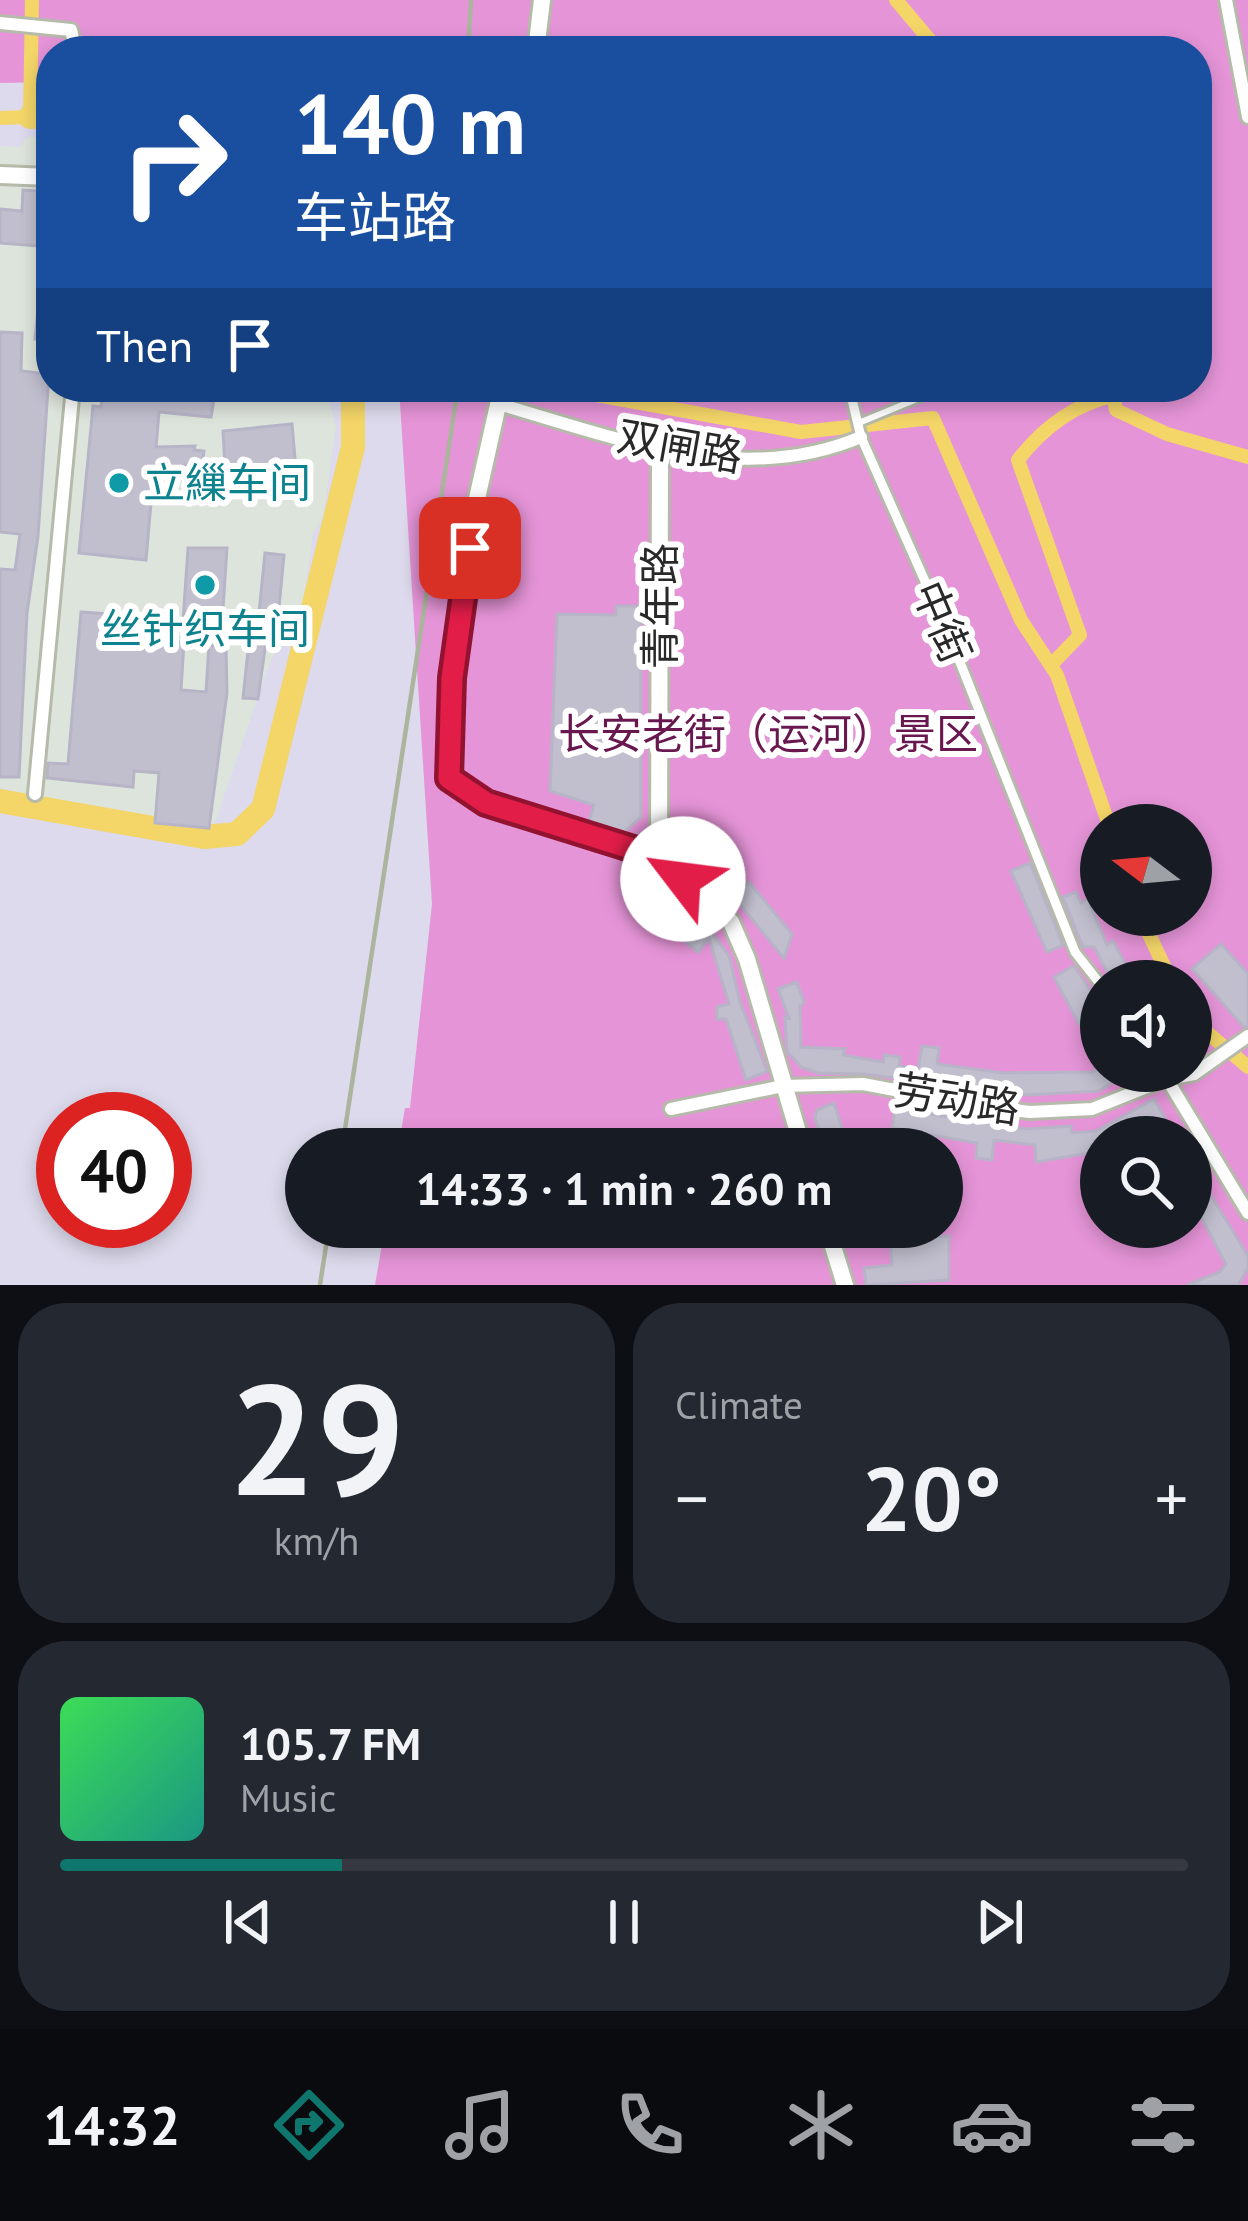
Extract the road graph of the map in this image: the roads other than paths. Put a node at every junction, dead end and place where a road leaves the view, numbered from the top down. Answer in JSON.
{"nodes":[{"id":1,"x":542,"y":0,"type":"edge"},
{"id":2,"x":1226,"y":0,"type":"edge"},
{"id":3,"x":2,"y":23,"type":"edge"},
{"id":4,"x":72,"y":36,"type":"edge"},
{"id":5,"x":538,"y":36,"type":"edge"},
{"id":6,"x":1248,"y":117,"type":"edge"},
{"id":7,"x":0,"y":175,"type":"edge"},
{"id":8,"x":36,"y":176,"type":"edge"},
{"id":9,"x":72,"y":402,"type":"edge"},
{"id":10,"x":499,"y":402,"type":"edge"},
{"id":11,"x":523,"y":402,"type":"edge"},
{"id":12,"x":853,"y":402,"type":"edge"},
{"id":13,"x":916,"y":402,"type":"edge"},
{"id":14,"x":861,"y":429,"type":"junction"},
{"id":15,"x":660,"y":451,"type":"junction"},
{"id":16,"x":35,"y":794,"type":"dead end"},
{"id":17,"x":659,"y":857,"type":"junction"},
{"id":18,"x":1081,"y":960,"type":"edge"},
{"id":19,"x":1245,"y":1038,"type":"edge"},
{"id":20,"x":1212,"y":1061,"type":"edge"},
{"id":21,"x":783,"y":1086,"type":"junction"},
{"id":22,"x":1128,"y":1092,"type":"edge"},
{"id":23,"x":1174,"y":1092,"type":"edge"},
{"id":24,"x":671,"y":1109,"type":"dead end"},
{"id":25,"x":796,"y":1128,"type":"edge"},
{"id":26,"x":1248,"y":1213,"type":"edge"},
{"id":27,"x":833,"y":1248,"type":"edge"},
{"id":28,"x":845,"y":1285,"type":"edge"}],
"edges":[{"from":1,"to":5,"type":"street"},
{"from":2,"to":6,"type":"street"},
{"from":3,"to":4,"type":"street"},
{"from":7,"to":8,"type":"street"},
{"from":9,"to":16,"type":"street"},
{"from":10,"to":17,"type":"street"},
{"from":11,"to":15,"type":"street","name":"双闸路"},
{"from":12,"to":14,"type":"street","name":"中街"},
{"from":13,"to":14,"type":"lane"},
{"from":14,"to":15,"type":"street","name":"双闸路"},
{"from":14,"to":18,"type":"street","name":"中街"},
{"from":15,"to":17,"type":"street","name":"青年路"},
{"from":17,"to":21,"type":"street"},
{"from":19,"to":20,"type":"street","name":"劳动路"},
{"from":21,"to":22,"type":"street","name":"劳动路"},
{"from":21,"to":24,"type":"street","name":"劳动路"},
{"from":21,"to":25,"type":"street"},
{"from":23,"to":26,"type":"street"},
{"from":27,"to":28,"type":"street"}]}
